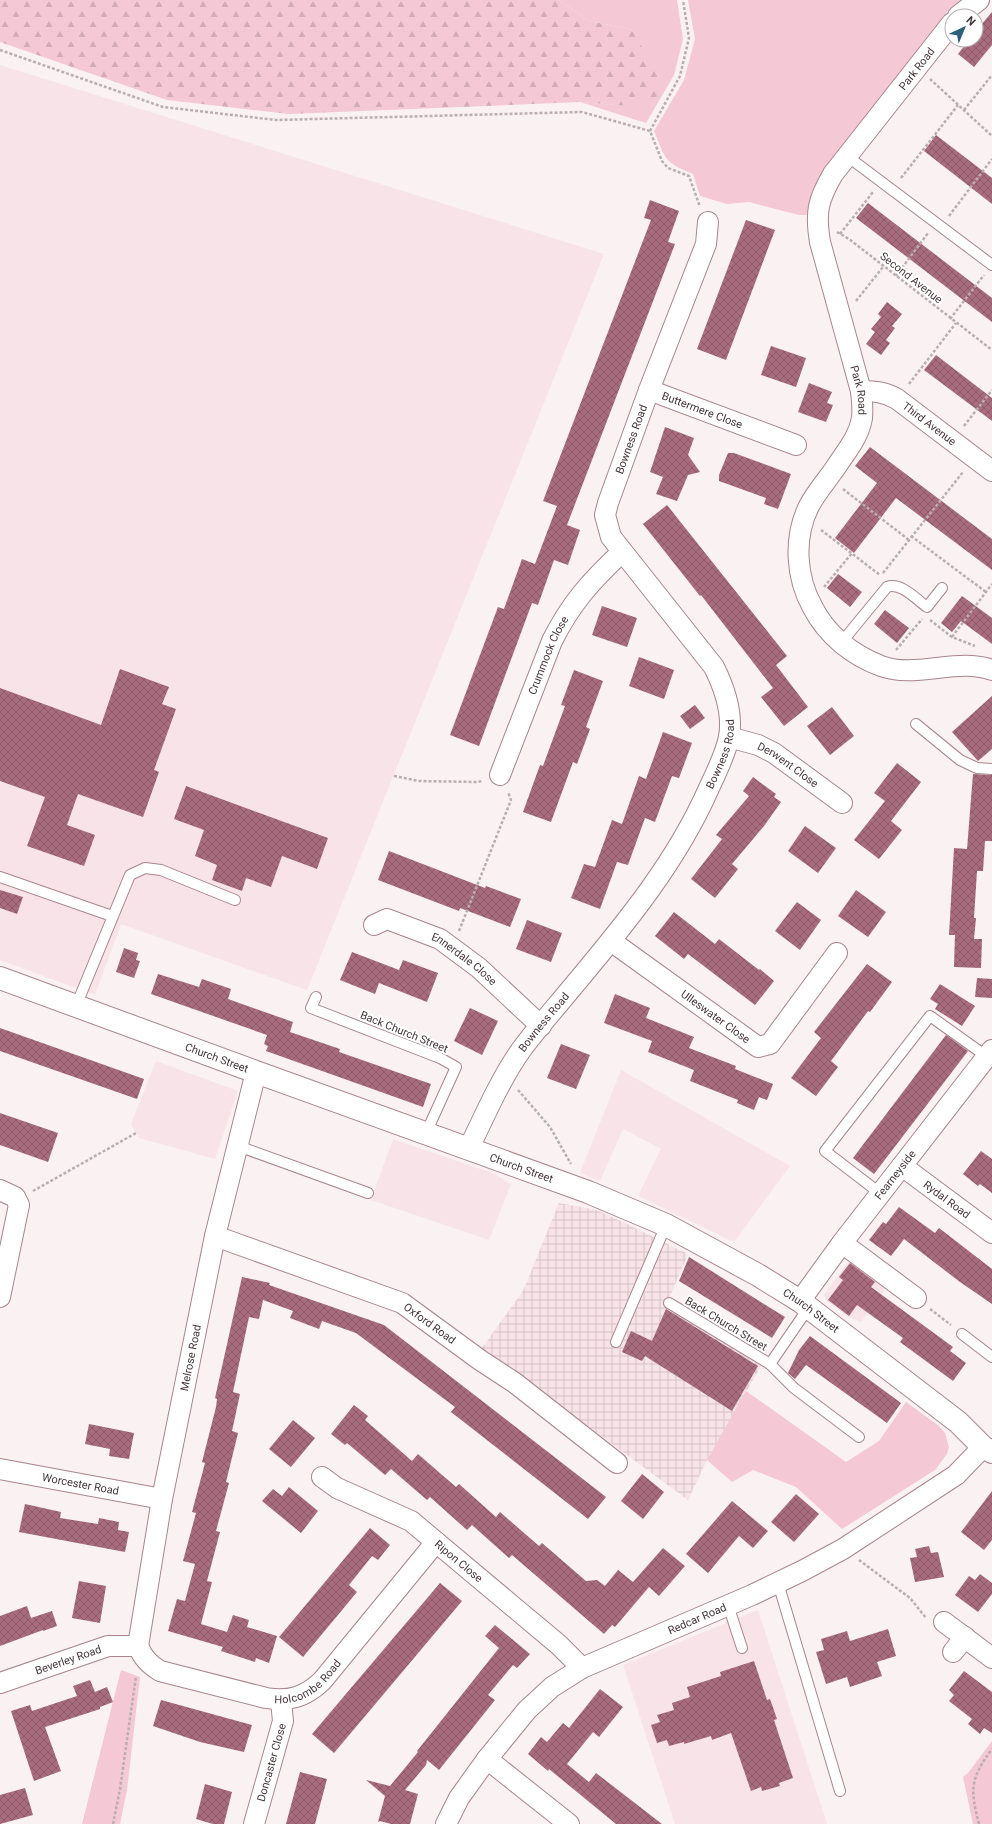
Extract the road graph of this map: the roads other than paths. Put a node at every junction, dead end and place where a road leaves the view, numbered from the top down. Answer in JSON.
{"nodes":[{"id":1,"x":979,"y":0,"type":"edge"},
{"id":2,"x":968,"y":8,"type":"edge"},
{"id":3,"x":944,"y":34,"type":"edge"},
{"id":4,"x":847,"y":156,"type":"junction"},
{"id":5,"x":708,"y":222,"type":"road end"},
{"id":6,"x":992,"y":265,"type":"edge"},
{"id":7,"x":649,"y":390,"type":"junction"},
{"id":8,"x":861,"y":391,"type":"junction"},
{"id":9,"x":796,"y":445,"type":"dead end"},
{"id":10,"x":992,"y":471,"type":"edge"},
{"id":11,"x":622,"y":552,"type":"junction"},
{"id":12,"x":942,"y":588,"type":"dead end"},
{"id":13,"x":841,"y":643,"type":"junction"},
{"id":14,"x":992,"y":670,"type":"edge"},
{"id":15,"x":916,"y":724,"type":"dead end"},
{"id":16,"x":729,"y":737,"type":"junction"},
{"id":17,"x":992,"y":769,"type":"edge"},
{"id":18,"x":500,"y":775,"type":"road end"},
{"id":19,"x":842,"y":804,"type":"dead end"},
{"id":20,"x":0,"y":877,"type":"edge"},
{"id":21,"x":235,"y":900,"type":"dead end"},
{"id":22,"x":112,"y":916,"type":"junction"},
{"id":23,"x":374,"y":925,"type":"dead end"},
{"id":24,"x":611,"y":941,"type":"junction"},
{"id":25,"x":837,"y":953,"type":"dead end"},
{"id":26,"x":0,"y":978,"type":"edge"},
{"id":27,"x":316,"y":997,"type":"dead end"},
{"id":28,"x":76,"y":1006,"type":"junction"},
{"id":29,"x":541,"y":1026,"type":"junction"},
{"id":30,"x":989,"y":1053,"type":"edge"},
{"id":31,"x":256,"y":1072,"type":"junction"},
{"id":32,"x":426,"y":1133,"type":"junction"},
{"id":33,"x":238,"y":1146,"type":"junction"},
{"id":34,"x":469,"y":1148,"type":"junction"},
{"id":35,"x":902,"y":1166,"type":"junction"},
{"id":36,"x":0,"y":1190,"type":"edge"},
{"id":37,"x":368,"y":1193,"type":"dead end"},
{"id":38,"x":881,"y":1194,"type":"junction"},
{"id":39,"x":666,"y":1225,"type":"junction"},
{"id":40,"x":992,"y":1233,"type":"edge"},
{"id":41,"x":215,"y":1236,"type":"junction"},
{"id":42,"x":842,"y":1243,"type":"junction"},
{"id":43,"x":0,"y":1297,"type":"edge"},
{"id":44,"x":916,"y":1298,"type":"road end"},
{"id":45,"x":669,"y":1304,"type":"dead end"},
{"id":46,"x":805,"y":1304,"type":"junction"},
{"id":47,"x":962,"y":1334,"type":"road end"},
{"id":48,"x":616,"y":1342,"type":"dead end"},
{"id":49,"x":992,"y":1356,"type":"edge"},
{"id":50,"x":770,"y":1364,"type":"junction"},
{"id":51,"x":859,"y":1437,"type":"dead end"},
{"id":52,"x":987,"y":1449,"type":"edge"},
{"id":53,"x":617,"y":1463,"type":"dead end"},
{"id":54,"x":0,"y":1469,"type":"edge"},
{"id":55,"x":322,"y":1477,"type":"dead end"},
{"id":56,"x":162,"y":1499,"type":"junction"},
{"id":57,"x":436,"y":1542,"type":"junction"},
{"id":58,"x":778,"y":1582,"type":"junction"},
{"id":59,"x":728,"y":1605,"type":"junction"},
{"id":60,"x":944,"y":1622,"type":"road end"},
{"id":61,"x":742,"y":1648,"type":"dead end"},
{"id":62,"x":142,"y":1653,"type":"junction"},
{"id":63,"x":992,"y":1658,"type":"edge"},
{"id":64,"x":582,"y":1668,"type":"junction"},
{"id":65,"x":0,"y":1683,"type":"edge"},
{"id":66,"x":281,"y":1701,"type":"junction"},
{"id":67,"x":486,"y":1759,"type":"junction"},
{"id":68,"x":840,"y":1791,"type":"dead end"},
{"id":69,"x":254,"y":1824,"type":"edge"},
{"id":70,"x":446,"y":1824,"type":"edge"},
{"id":71,"x":569,"y":1824,"type":"edge"}],
"edges":[{"from":1,"to":2,"type":"street"},
{"from":3,"to":4,"type":"street","name":"Park Road"},
{"from":4,"to":6,"type":"lane"},
{"from":4,"to":8,"type":"street","name":"Park Road"},
{"from":5,"to":7,"type":"street","name":"Bowness Road"},
{"from":7,"to":9,"type":"street","name":"Buttermere Close"},
{"from":7,"to":11,"type":"street","name":"Bowness Road"},
{"from":8,"to":10,"type":"street","name":"Third Avenue"},
{"from":8,"to":13,"type":"street","name":"Park Road"},
{"from":11,"to":16,"type":"street","name":"Bowness Road"},
{"from":11,"to":18,"type":"street","name":"Crummock Close"},
{"from":12,"to":13,"type":"lane"},
{"from":13,"to":14,"type":"street","name":"Park Road"},
{"from":15,"to":17,"type":"lane"},
{"from":16,"to":19,"type":"street","name":"Derwent Close"},
{"from":16,"to":24,"type":"street","name":"Bowness Road"},
{"from":20,"to":22,"type":"lane"},
{"from":21,"to":22,"type":"lane"},
{"from":22,"to":28,"type":"lane"},
{"from":23,"to":29,"type":"street","name":"Ennerdale Close"},
{"from":24,"to":25,"type":"street","name":"Ulleswater Close"},
{"from":24,"to":29,"type":"street","name":"Bowness Road"},
{"from":26,"to":28,"type":"main road","name":"Church Street"},
{"from":27,"to":32,"type":"lane","name":"Back Church Street"},
{"from":28,"to":31,"type":"main road","name":"Church Street"},
{"from":29,"to":34,"type":"street","name":"Bowness Road"},
{"from":30,"to":35,"type":"street","name":"Fearneyside"},
{"from":30,"to":38,"type":"lane"},
{"from":31,"to":32,"type":"main road","name":"Church Street"},
{"from":31,"to":33,"type":"street","name":"Melrose Road"},
{"from":32,"to":34,"type":"main road","name":"Church Street"},
{"from":33,"to":37,"type":"lane"},
{"from":33,"to":41,"type":"street","name":"Melrose Road"},
{"from":34,"to":39,"type":"main road","name":"Church Street"},
{"from":35,"to":38,"type":"street","name":"Fearneyside"},
{"from":35,"to":40,"type":"street","name":"Rydal Road"},
{"from":36,"to":43,"type":"street"},
{"from":38,"to":42,"type":"street","name":"Fearneyside"},
{"from":39,"to":46,"type":"main road","name":"Church Street"},
{"from":39,"to":48,"type":"lane"},
{"from":41,"to":53,"type":"street","name":"Oxford Road"},
{"from":41,"to":56,"type":"street","name":"Melrose Road"},
{"from":42,"to":44,"type":"street"},
{"from":42,"to":46,"type":"street","name":"Fearneyside"},
{"from":45,"to":50,"type":"lane","name":"Back Church Street"},
{"from":46,"to":50,"type":"lane","name":"Back Church Street"},
{"from":46,"to":52,"type":"main road","name":"Church Street"},
{"from":47,"to":49,"type":"lane"},
{"from":50,"to":51,"type":"lane","name":"Back Church Street"},
{"from":52,"to":58,"type":"street","name":"Redcar Road"},
{"from":54,"to":56,"type":"street","name":"Worcester Road"},
{"from":55,"to":57,"type":"street","name":"Ripon Close"},
{"from":56,"to":62,"type":"street","name":"Melrose Road"},
{"from":57,"to":64,"type":"street","name":"Ripon Close"},
{"from":57,"to":66,"type":"street","name":"Holcombe Road"},
{"from":58,"to":59,"type":"street","name":"Redcar Road"},
{"from":58,"to":68,"type":"lane"},
{"from":59,"to":61,"type":"lane"},
{"from":59,"to":64,"type":"street","name":"Redcar Road"},
{"from":60,"to":63,"type":"street"},
{"from":62,"to":65,"type":"street","name":"Beverley Road"},
{"from":62,"to":66,"type":"street","name":"Holcombe Road"},
{"from":64,"to":67,"type":"street","name":"Redcar Road"},
{"from":66,"to":69,"type":"street","name":"Doncaster Close"},
{"from":67,"to":70,"type":"street","name":"Redcar Road"},
{"from":67,"to":71,"type":"street"}]}
